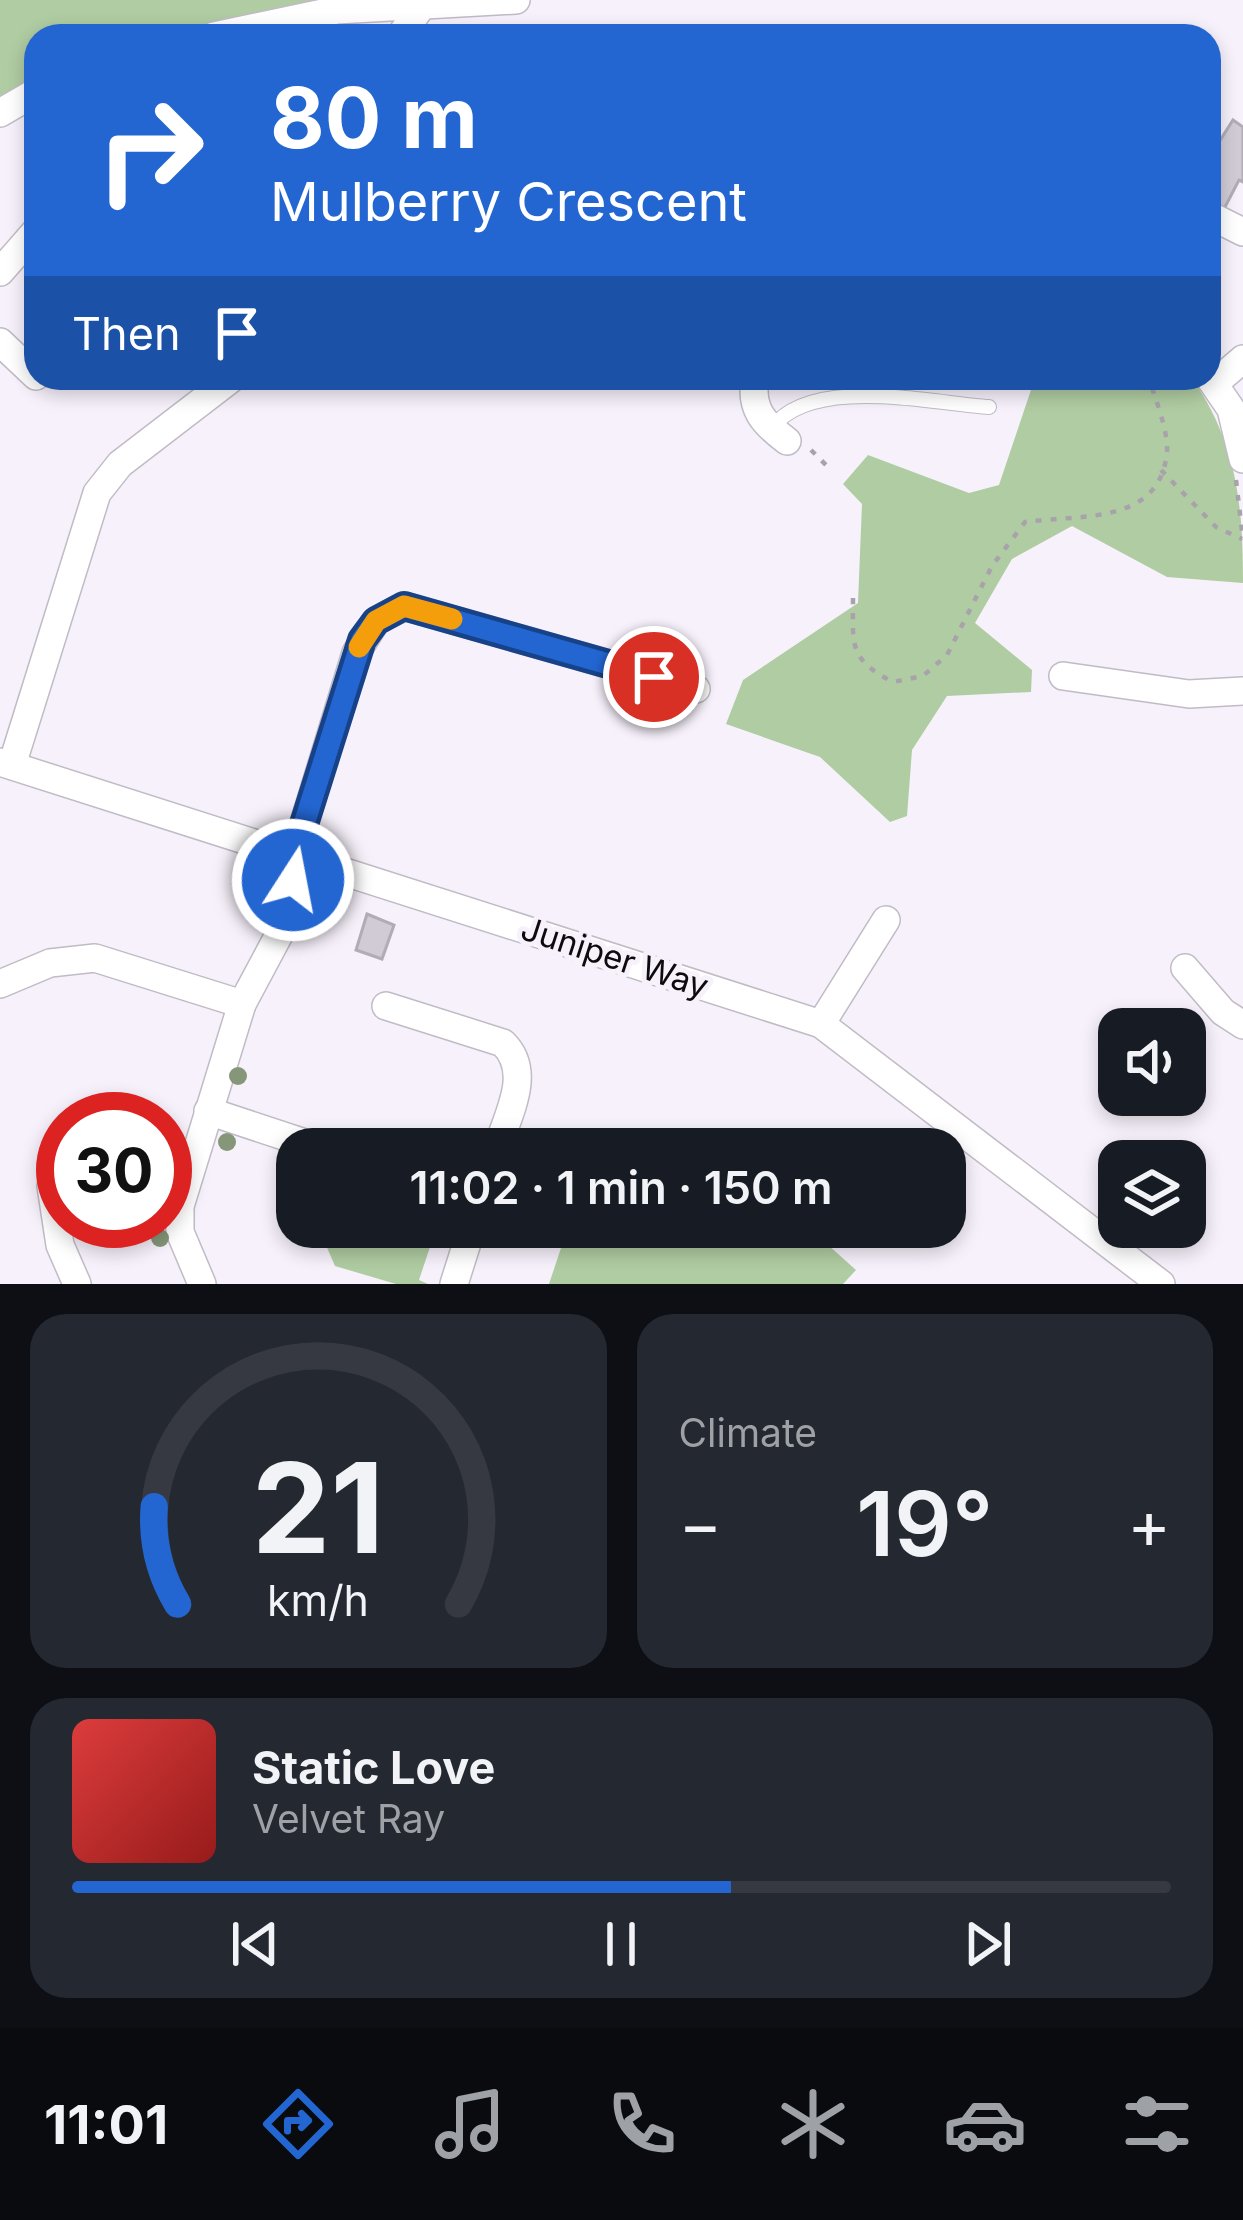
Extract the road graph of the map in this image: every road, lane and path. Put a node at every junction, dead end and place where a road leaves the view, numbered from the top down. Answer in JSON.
{"nodes":[{"id":1,"x":516,"y":0,"type":"edge"},
{"id":2,"x":424,"y":2,"type":"edge"},
{"id":3,"x":271,"y":24,"type":"edge"},
{"id":4,"x":24,"y":245,"type":"edge"},
{"id":5,"x":0,"y":272,"type":"edge"},
{"id":6,"x":0,"y":342,"type":"edge"},
{"id":7,"x":24,"y":364,"type":"edge"},
{"id":8,"x":216,"y":390,"type":"edge"},
{"id":9,"x":753,"y":390,"type":"edge"},
{"id":10,"x":1152,"y":390,"type":"edge"},
{"id":11,"x":1219,"y":390,"type":"edge"},
{"id":12,"x":989,"y":407,"type":"dead end"},
{"id":13,"x":779,"y":435,"type":"joint"},
{"id":14,"x":1243,"y":459,"type":"edge"},
{"id":15,"x":1160,"y":470,"type":"junction"},
{"id":16,"x":1242,"y":539,"type":"edge"},
{"id":17,"x":853,"y":598,"type":"dead end"},
{"id":18,"x":1063,"y":676,"type":"dead end"},
{"id":19,"x":696,"y":688,"type":"dead end"},
{"id":20,"x":1243,"y":691,"type":"edge"},
{"id":21,"x":6,"y":764,"type":"edge"},
{"id":22,"x":294,"y":856,"type":"junction"},
{"id":23,"x":886,"y":920,"type":"dead end"},
{"id":24,"x":1185,"y":968,"type":"dead end"},
{"id":25,"x":0,"y":984,"type":"edge"},
{"id":26,"x":242,"y":1004,"type":"junction"},
{"id":27,"x":386,"y":1006,"type":"dead end"},
{"id":28,"x":821,"y":1024,"type":"junction"},
{"id":29,"x":1243,"y":1025,"type":"edge"},
{"id":30,"x":208,"y":1111,"type":"junction"},
{"id":31,"x":504,"y":1128,"type":"edge"},
{"id":32,"x":276,"y":1133,"type":"edge"},
{"id":33,"x":61,"y":1248,"type":"edge"},
{"id":34,"x":465,"y":1248,"type":"edge"},
{"id":35,"x":76,"y":1284,"type":"edge"},
{"id":36,"x":202,"y":1284,"type":"edge"},
{"id":37,"x":454,"y":1284,"type":"edge"},
{"id":38,"x":1161,"y":1284,"type":"edge"}],
"edges":[{"from":1,"to":2,"type":"street"},
{"from":2,"to":3,"type":"street"},
{"from":4,"to":5,"type":"street"},
{"from":6,"to":7,"type":"street"},
{"from":8,"to":21,"type":"street"},
{"from":9,"to":13,"type":"street"},
{"from":10,"to":15,"type":"path"},
{"from":11,"to":14,"type":"street"},
{"from":12,"to":13,"type":"lane"},
{"from":15,"to":16,"type":"path"},
{"from":15,"to":17,"type":"path"},
{"from":18,"to":20,"type":"street"},
{"from":19,"to":22,"type":"street"},
{"from":21,"to":22,"type":"street","name":"Juniper Way"},
{"from":22,"to":26,"type":"street"},
{"from":22,"to":28,"type":"street","name":"Juniper Way"},
{"from":23,"to":28,"type":"street"},
{"from":24,"to":29,"type":"street"},
{"from":25,"to":26,"type":"street"},
{"from":26,"to":30,"type":"street"},
{"from":27,"to":31,"type":"street"},
{"from":28,"to":38,"type":"street","name":"Juniper Way"},
{"from":30,"to":32,"type":"street"},
{"from":30,"to":36,"type":"street"},
{"from":33,"to":35,"type":"street"},
{"from":34,"to":37,"type":"street"}]}
